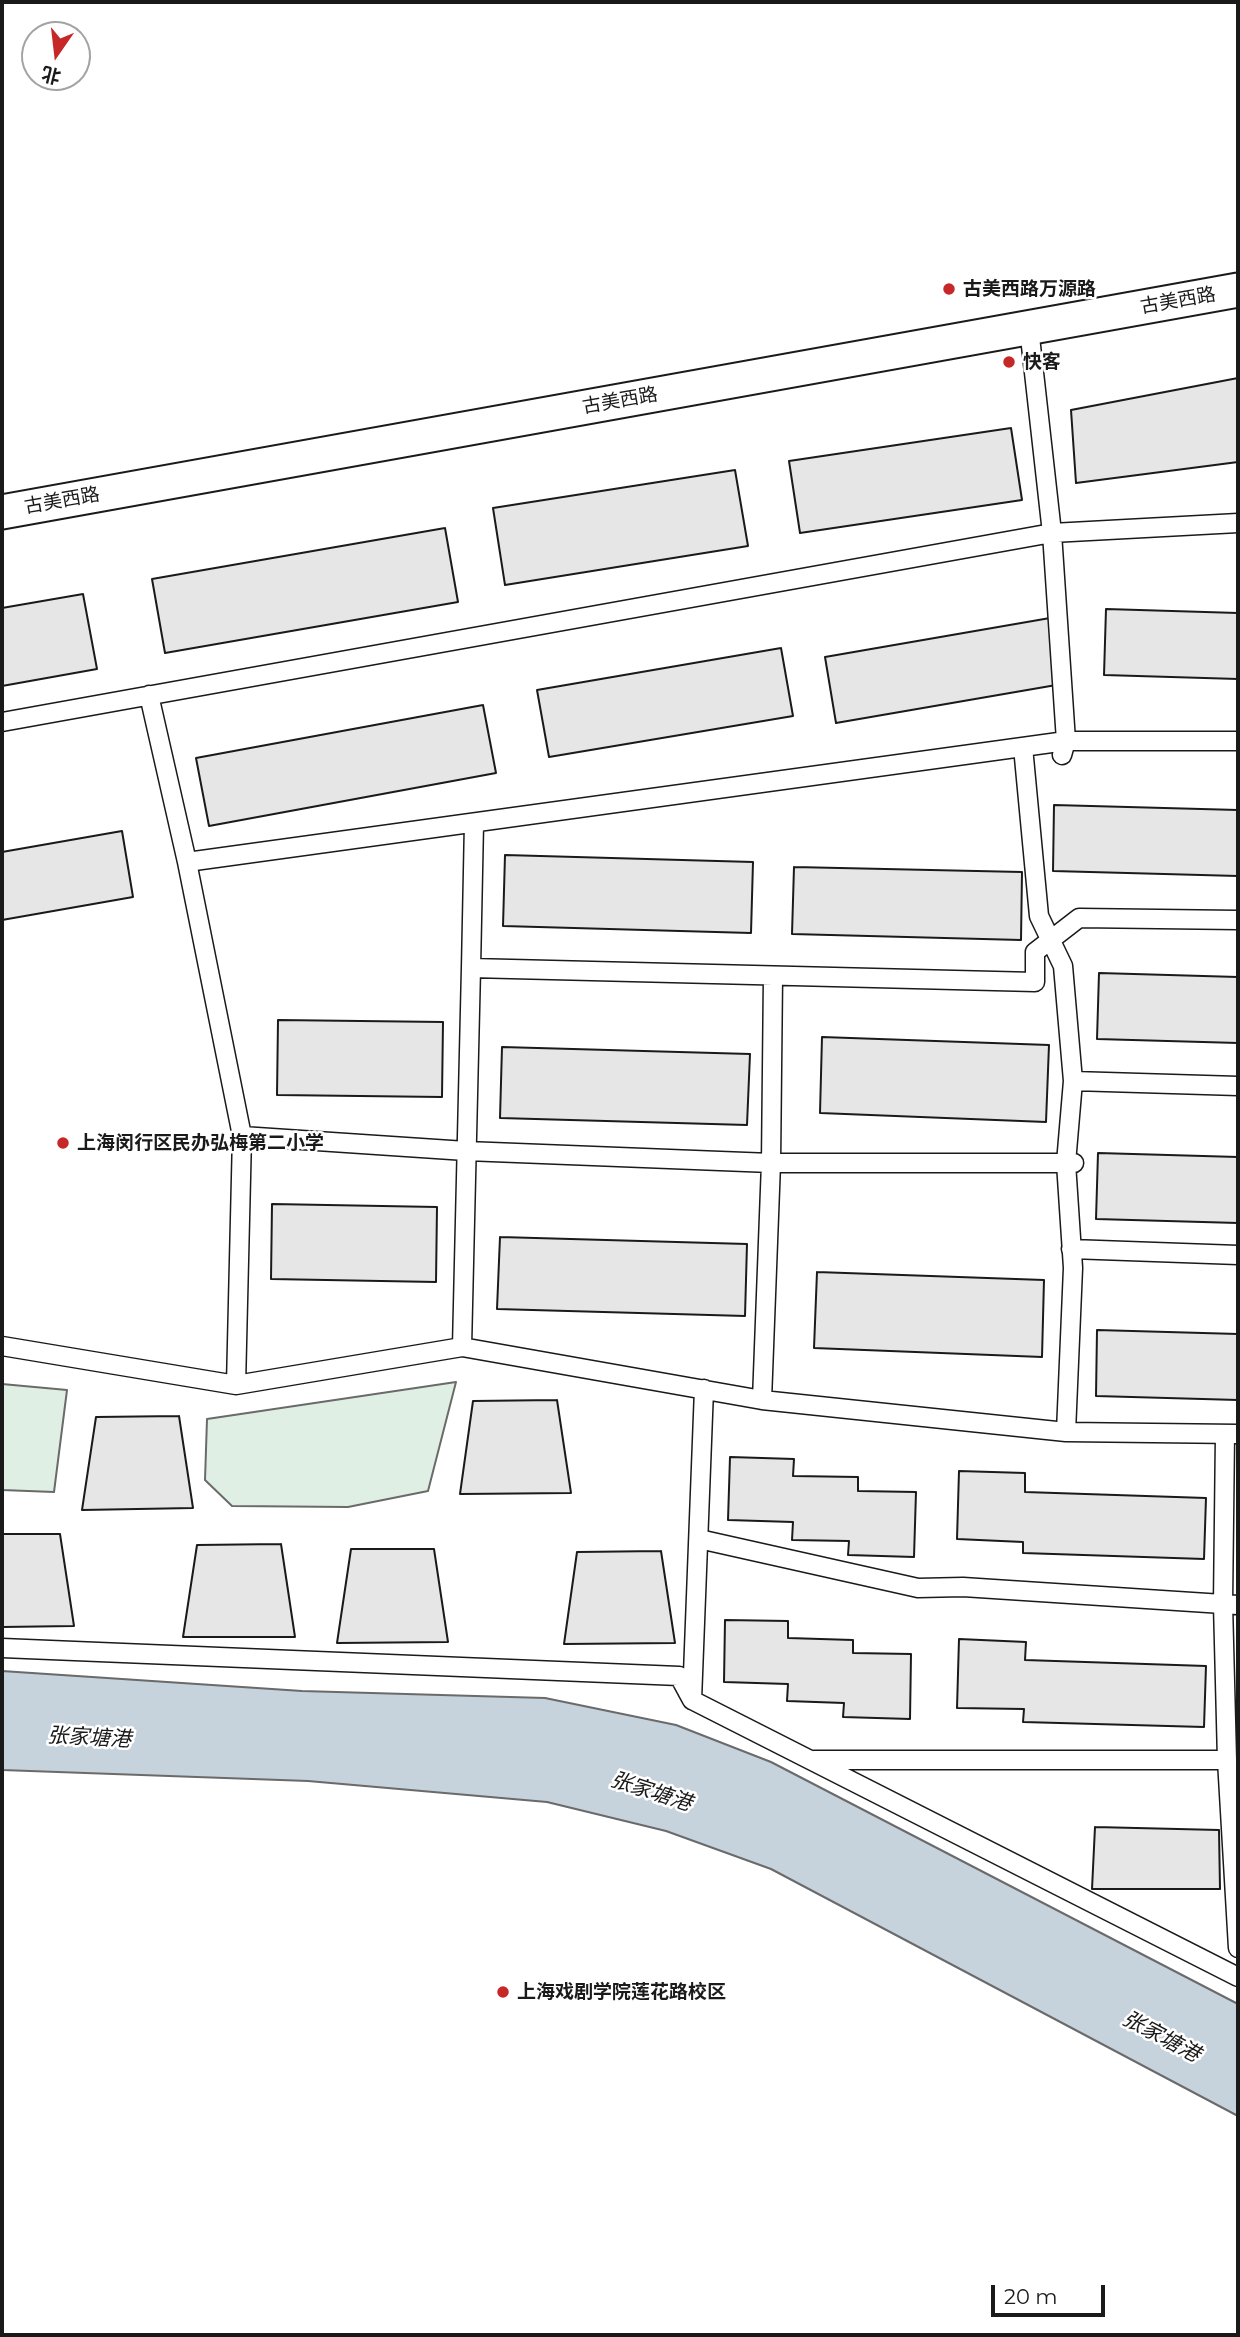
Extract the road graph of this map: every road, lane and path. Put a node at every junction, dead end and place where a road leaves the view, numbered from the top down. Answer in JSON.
{"nodes":[{"id":1,"x":1238,"y":290,"type":"edge"},
{"id":2,"x":1029,"y":328,"type":"junction"},
{"id":3,"x":2,"y":512,"type":"edge"},
{"id":4,"x":1238,"y":523,"type":"edge"},
{"id":5,"x":1052,"y":533,"type":"junction"},
{"id":6,"x":149,"y":695,"type":"junction"},
{"id":7,"x":2,"y":722,"type":"edge"},
{"id":8,"x":1238,"y":741,"type":"edge"},
{"id":9,"x":1023,"y":747,"type":"junction"},
{"id":10,"x":1064,"y":748,"type":"junction"},
{"id":11,"x":474,"y":823,"type":"junction"},
{"id":12,"x":187,"y":862,"type":"junction"},
{"id":13,"x":1238,"y":920,"type":"edge"},
{"id":14,"x":1051,"y":940,"type":"junction"},
{"id":15,"x":471,"y":968,"type":"junction"},
{"id":16,"x":773,"y":976,"type":"junction"},
{"id":17,"x":1073,"y":1080,"type":"junction"},
{"id":18,"x":1238,"y":1086,"type":"edge"},
{"id":19,"x":242,"y":1136,"type":"junction"},
{"id":20,"x":466,"y":1151,"type":"junction"},
{"id":21,"x":771,"y":1163,"type":"junction"},
{"id":22,"x":1070,"y":1163,"type":"junction"},
{"id":23,"x":1071,"y":1249,"type":"junction"},
{"id":24,"x":1238,"y":1255,"type":"edge"},
{"id":25,"x":2,"y":1346,"type":"edge"},
{"id":26,"x":462,"y":1347,"type":"junction"},
{"id":27,"x":236,"y":1385,"type":"junction"},
{"id":28,"x":704,"y":1389,"type":"junction"},
{"id":29,"x":762,"y":1400,"type":"junction"},
{"id":30,"x":1066,"y":1432,"type":"junction"},
{"id":31,"x":1232,"y":1434,"type":"edge"},
{"id":32,"x":699,"y":1539,"type":"junction"},
{"id":33,"x":1230,"y":1604,"type":"edge"},
{"id":34,"x":2,"y":1648,"type":"edge"},
{"id":35,"x":692,"y":1700,"type":"junction"},
{"id":36,"x":810,"y":1759,"type":"junction"},
{"id":37,"x":1227,"y":1760,"type":"junction"},
{"id":38,"x":1235,"y":1828,"type":"edge"},
{"id":39,"x":1238,"y":1948,"type":"edge"},
{"id":40,"x":1238,"y":1977,"type":"edge"}],
"edges":[{"from":1,"to":2,"type":"street","name":"古美西路"},
{"from":2,"to":3,"type":"street","name":"古美西路"},
{"from":2,"to":5,"type":"lane"},
{"from":4,"to":5,"type":"lane"},
{"from":5,"to":6,"type":"lane"},
{"from":5,"to":10,"type":"lane"},
{"from":6,"to":7,"type":"lane"},
{"from":6,"to":12,"type":"lane"},
{"from":8,"to":10,"type":"lane"},
{"from":9,"to":10,"type":"lane"},
{"from":9,"to":11,"type":"lane"},
{"from":9,"to":14,"type":"lane"},
{"from":11,"to":12,"type":"lane"},
{"from":11,"to":15,"type":"lane"},
{"from":12,"to":19,"type":"lane"},
{"from":13,"to":14,"type":"lane"},
{"from":14,"to":16,"type":"lane"},
{"from":14,"to":17,"type":"lane"},
{"from":15,"to":16,"type":"lane"},
{"from":15,"to":20,"type":"lane"},
{"from":16,"to":21,"type":"lane"},
{"from":17,"to":18,"type":"lane"},
{"from":17,"to":22,"type":"lane"},
{"from":19,"to":20,"type":"lane"},
{"from":19,"to":27,"type":"lane"},
{"from":20,"to":21,"type":"lane"},
{"from":20,"to":26,"type":"lane"},
{"from":21,"to":22,"type":"lane"},
{"from":21,"to":29,"type":"lane"},
{"from":22,"to":23,"type":"lane"},
{"from":23,"to":24,"type":"lane"},
{"from":23,"to":30,"type":"lane"},
{"from":25,"to":27,"type":"lane"},
{"from":26,"to":27,"type":"lane"},
{"from":26,"to":28,"type":"lane"},
{"from":28,"to":29,"type":"lane"},
{"from":28,"to":32,"type":"lane"},
{"from":29,"to":30,"type":"lane"},
{"from":30,"to":31,"type":"lane"},
{"from":31,"to":33,"type":"lane"},
{"from":32,"to":33,"type":"lane"},
{"from":32,"to":35,"type":"lane"},
{"from":33,"to":37,"type":"lane"},
{"from":34,"to":35,"type":"lane"},
{"from":35,"to":36,"type":"lane"},
{"from":36,"to":37,"type":"lane"},
{"from":36,"to":40,"type":"lane"},
{"from":37,"to":38,"type":"lane"},
{"from":38,"to":39,"type":"lane"}]}
